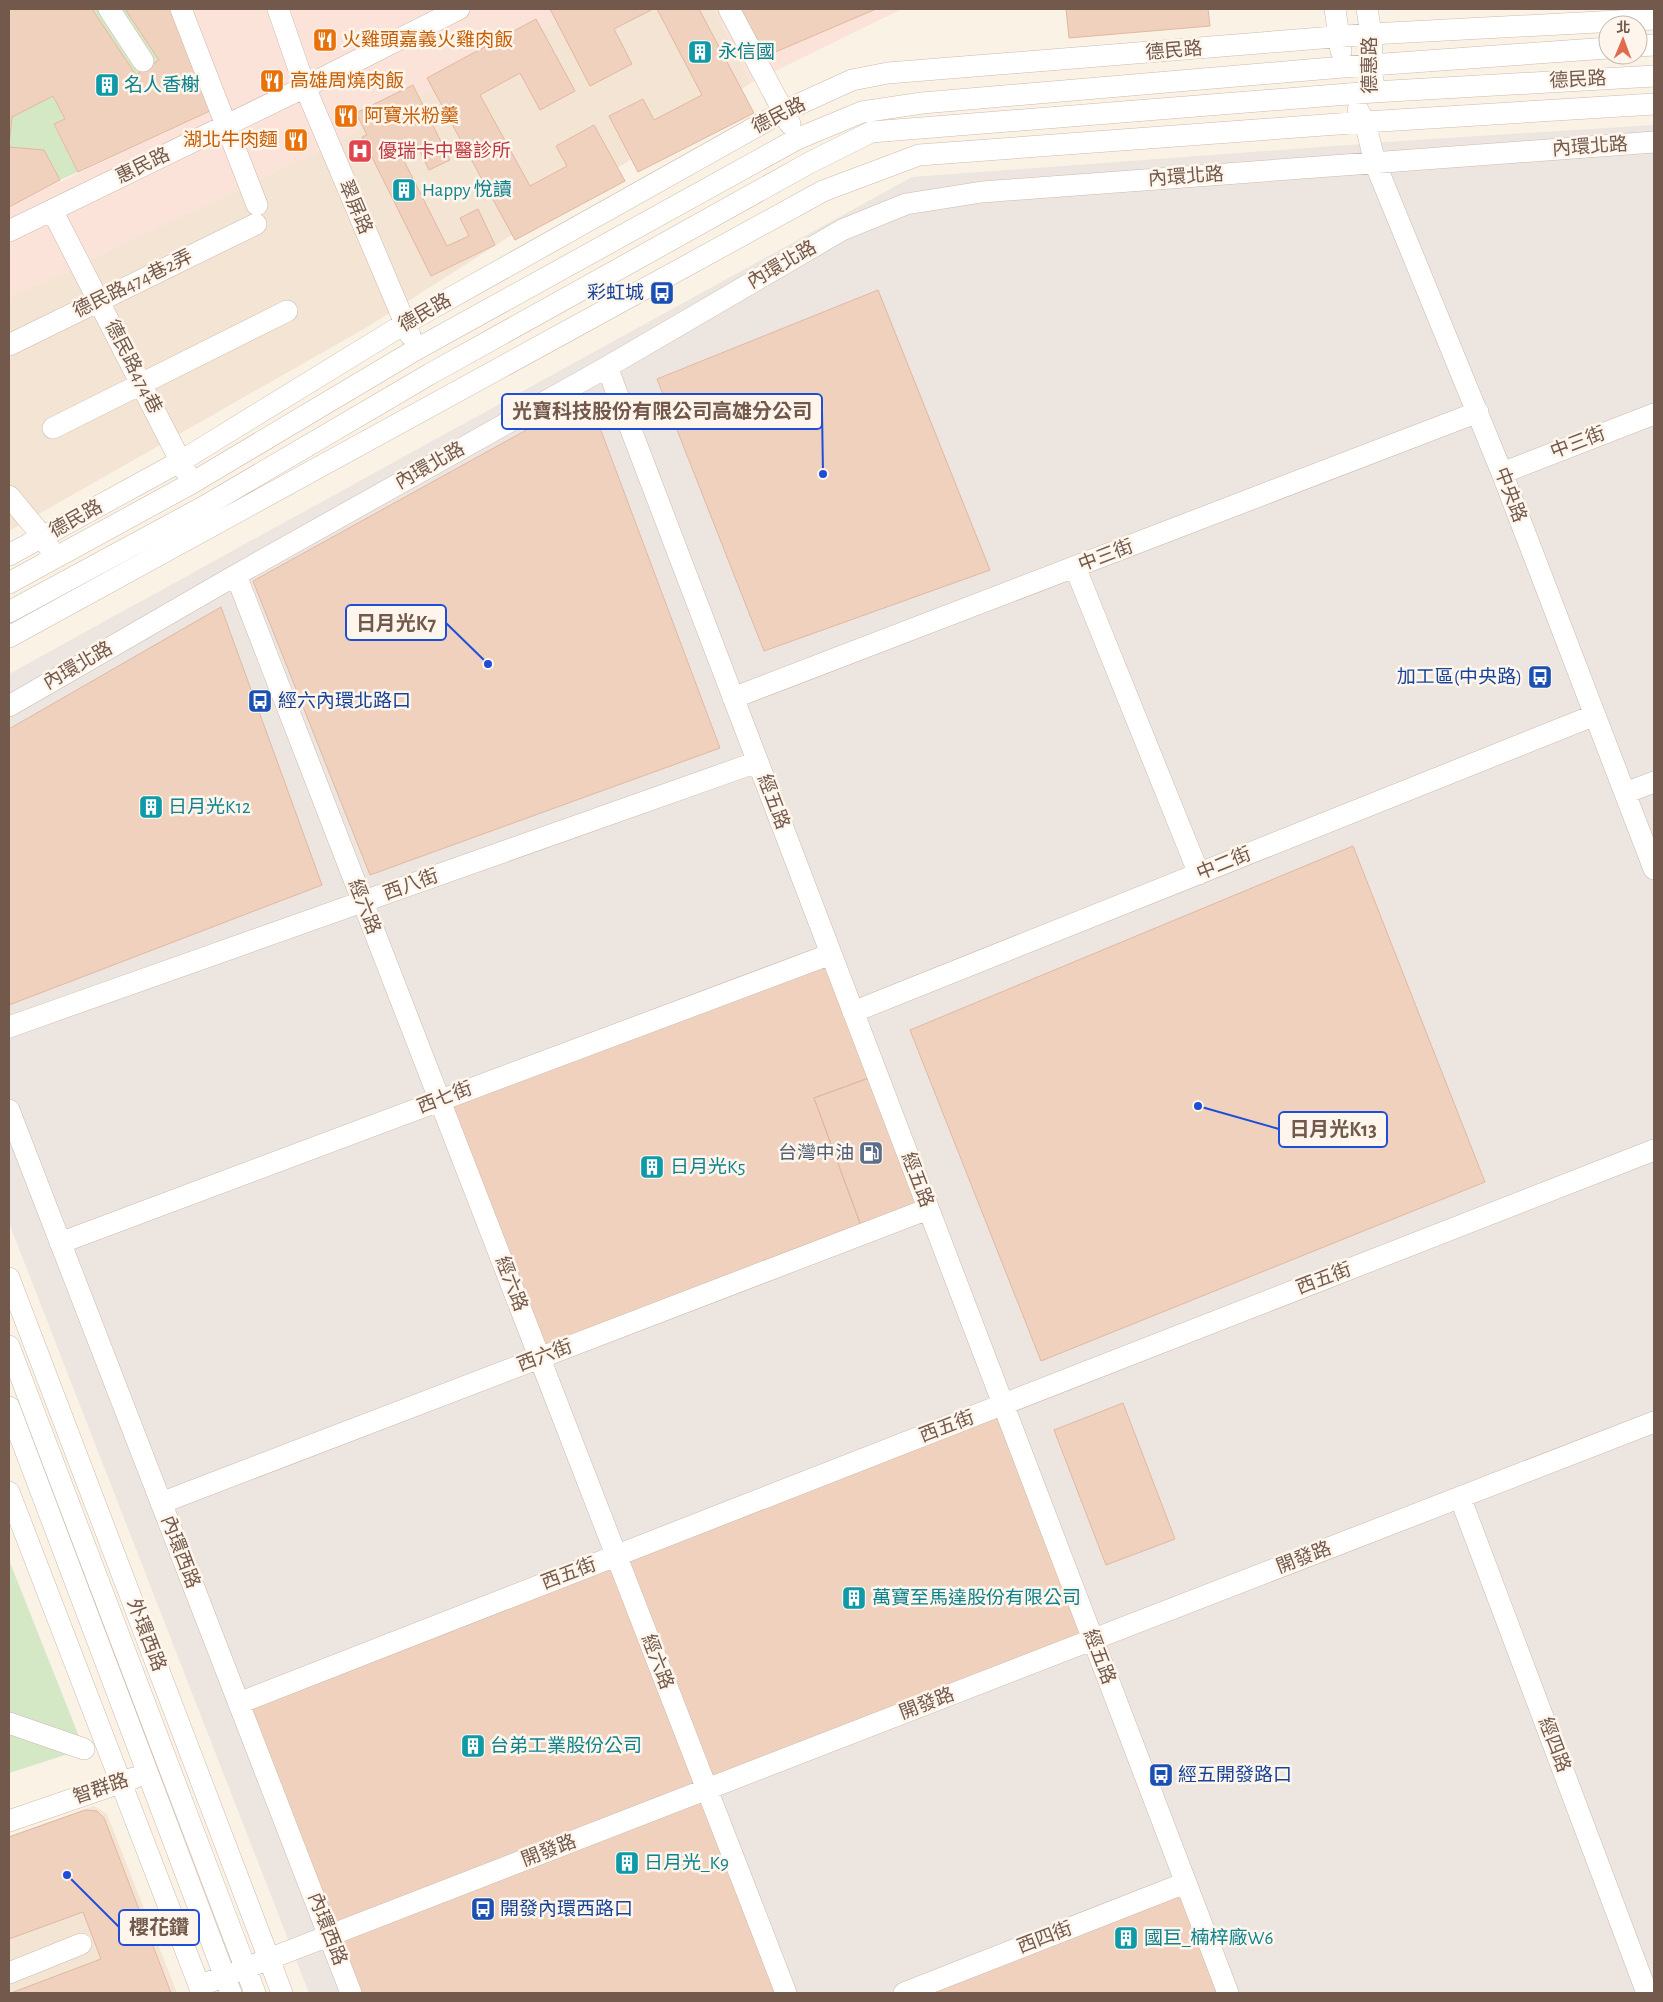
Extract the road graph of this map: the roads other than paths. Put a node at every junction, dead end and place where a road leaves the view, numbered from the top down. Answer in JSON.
{"nodes":[{"id":1,"x":109,"y":9,"type":"edge"},
{"id":2,"x":181,"y":9,"type":"edge"},
{"id":3,"x":278,"y":9,"type":"edge"},
{"id":4,"x":456,"y":9,"type":"edge"},
{"id":5,"x":729,"y":9,"type":"edge"},
{"id":6,"x":1335,"y":9,"type":"edge"},
{"id":7,"x":1367,"y":9,"type":"edge"},
{"id":8,"x":1654,"y":18,"type":"edge"},
{"id":9,"x":1371,"y":34,"type":"junction"},
{"id":10,"x":1339,"y":37,"type":"junction"},
{"id":11,"x":1598,"y":49,"type":"edge"},
{"id":12,"x":143,"y":61,"type":"dead end"},
{"id":13,"x":1373,"y":65,"type":"junction"},
{"id":14,"x":1343,"y":66,"type":"junction"},
{"id":15,"x":1654,"y":76,"type":"edge"},
{"id":16,"x":305,"y":87,"type":"junction"},
{"id":17,"x":1373,"y":92,"type":"junction"},
{"id":18,"x":1347,"y":94,"type":"junction"},
{"id":19,"x":1654,"y":104,"type":"edge"},
{"id":20,"x":784,"y":111,"type":"junction"},
{"id":21,"x":1365,"y":122,"type":"junction"},
{"id":22,"x":226,"y":125,"type":"junction"},
{"id":23,"x":797,"y":139,"type":"junction"},
{"id":24,"x":1654,"y":142,"type":"edge"},
{"id":25,"x":809,"y":163,"type":"junction"},
{"id":26,"x":1375,"y":163,"type":"junction"},
{"id":27,"x":823,"y":191,"type":"junction"},
{"id":28,"x":52,"y":210,"type":"junction"},
{"id":29,"x":9,"y":231,"type":"edge"},
{"id":30,"x":99,"y":301,"type":"junction"},
{"id":31,"x":287,"y":311,"type":"dead end"},
{"id":32,"x":404,"y":324,"type":"junction"},
{"id":33,"x":9,"y":345,"type":"edge"},
{"id":34,"x":417,"y":349,"type":"junction"},
{"id":35,"x":607,"y":367,"type":"junction"},
{"id":36,"x":430,"y":374,"type":"junction"},
{"id":37,"x":141,"y":384,"type":"junction"},
{"id":38,"x":441,"y":401,"type":"junction"},
{"id":39,"x":1478,"y":412,"type":"junction"},
{"id":40,"x":1654,"y":414,"type":"edge"},
{"id":41,"x":53,"y":428,"type":"dead end"},
{"id":42,"x":181,"y":461,"type":"junction"},
{"id":43,"x":1502,"y":473,"type":"junction"},
{"id":44,"x":192,"y":483,"type":"junction"},
{"id":45,"x":9,"y":496,"type":"edge"},
{"id":46,"x":205,"y":506,"type":"junction"},
{"id":47,"x":216,"y":524,"type":"junction"},
{"id":48,"x":43,"y":537,"type":"junction"},
{"id":49,"x":9,"y":555,"type":"edge"},
{"id":50,"x":55,"y":558,"type":"junction"},
{"id":51,"x":1075,"y":567,"type":"junction"},
{"id":52,"x":236,"y":575,"type":"junction"},
{"id":53,"x":68,"y":580,"type":"junction"},
{"id":54,"x":9,"y":583,"type":"edge"},
{"id":55,"x":80,"y":598,"type":"junction"},
{"id":56,"x":9,"y":612,"type":"edge"},
{"id":57,"x":9,"y":637,"type":"edge"},
{"id":58,"x":733,"y":698,"type":"junction"},
{"id":59,"x":9,"y":706,"type":"edge"},
{"id":60,"x":1595,"y":715,"type":"junction"},
{"id":61,"x":758,"y":762,"type":"junction"},
{"id":62,"x":1654,"y":782,"type":"edge"},
{"id":63,"x":1625,"y":793,"type":"junction"},
{"id":64,"x":1654,"y":869,"type":"edge"},
{"id":65,"x":1198,"y":874,"type":"junction"},
{"id":66,"x":362,"y":902,"type":"junction"},
{"id":67,"x":831,"y":954,"type":"junction"},
{"id":68,"x":853,"y":1012,"type":"junction"},
{"id":69,"x":9,"y":1027,"type":"edge"},
{"id":70,"x":440,"y":1101,"type":"junction"},
{"id":71,"x":9,"y":1110,"type":"edge"},
{"id":72,"x":1654,"y":1150,"type":"edge"},
{"id":73,"x":928,"y":1209,"type":"junction"},
{"id":74,"x":60,"y":1243,"type":"junction"},
{"id":75,"x":9,"y":1278,"type":"edge"},
{"id":76,"x":9,"y":1346,"type":"edge"},
{"id":77,"x":539,"y":1358,"type":"junction"},
{"id":78,"x":1003,"y":1405,"type":"junction"},
{"id":79,"x":9,"y":1407,"type":"edge"},
{"id":80,"x":1654,"y":1422,"type":"edge"},
{"id":81,"x":9,"y":1492,"type":"edge"},
{"id":82,"x":1460,"y":1498,"type":"junction"},
{"id":83,"x":161,"y":1503,"type":"junction"},
{"id":84,"x":616,"y":1556,"type":"junction"},
{"id":85,"x":1093,"y":1640,"type":"junction"},
{"id":86,"x":239,"y":1703,"type":"junction"},
{"id":87,"x":9,"y":1723,"type":"edge"},
{"id":88,"x":84,"y":1750,"type":"dead end"},
{"id":89,"x":193,"y":1757,"type":"junction"},
{"id":90,"x":169,"y":1764,"type":"junction"},
{"id":91,"x":148,"y":1772,"type":"junction"},
{"id":92,"x":121,"y":1783,"type":"junction"},
{"id":93,"x":707,"y":1790,"type":"junction"},
{"id":94,"x":9,"y":1821,"type":"edge"},
{"id":95,"x":1185,"y":1883,"type":"junction"},
{"id":96,"x":329,"y":1936,"type":"junction"},
{"id":97,"x":81,"y":1944,"type":"dead end"},
{"id":98,"x":269,"y":1959,"type":"junction"},
{"id":99,"x":246,"y":1968,"type":"junction"},
{"id":100,"x":9,"y":1972,"type":"edge"},
{"id":101,"x":228,"y":1985,"type":"edge"},
{"id":102,"x":201,"y":1990,"type":"edge"},
{"id":103,"x":255,"y":1993,"type":"edge"},
{"id":104,"x":282,"y":1993,"type":"edge"},
{"id":105,"x":351,"y":1993,"type":"edge"},
{"id":106,"x":786,"y":1993,"type":"edge"},
{"id":107,"x":904,"y":1993,"type":"edge"},
{"id":108,"x":1228,"y":1993,"type":"edge"},
{"id":109,"x":1647,"y":1993,"type":"edge"}],
"edges":[{"from":1,"to":12,"type":"street"},
{"from":2,"to":22,"type":"street"},
{"from":3,"to":16,"type":"street","name":"翠屏路"},
{"from":4,"to":16,"type":"street","name":"惠民路"},
{"from":5,"to":20,"type":"street"},
{"from":6,"to":10,"type":"street","name":"德惠路"},
{"from":7,"to":9,"type":"street","name":"德惠路"},
{"from":8,"to":9,"type":"street","name":"德民路"},
{"from":9,"to":10,"type":"street","name":"德民路"},
{"from":9,"to":13,"type":"street","name":"德惠路"},
{"from":10,"to":14,"type":"street","name":"德惠路"},
{"from":10,"to":20,"type":"street","name":"德民路"},
{"from":11,"to":13,"type":"street","name":"德民路"},
{"from":13,"to":14,"type":"street","name":"德民路"},
{"from":13,"to":17,"type":"street","name":"德惠路"},
{"from":14,"to":18,"type":"street","name":"德惠路"},
{"from":14,"to":23,"type":"street","name":"德民路"},
{"from":15,"to":17,"type":"street","name":"德民路"},
{"from":16,"to":22,"type":"street","name":"惠民路"},
{"from":16,"to":32,"type":"street","name":"翠屏路"},
{"from":17,"to":18,"type":"street","name":"德民路"},
{"from":17,"to":21,"type":"street","name":"德惠路"},
{"from":18,"to":21,"type":"street","name":"德惠路"},
{"from":18,"to":25,"type":"street","name":"德民路"},
{"from":19,"to":21,"type":"street","name":"德民路"},
{"from":20,"to":23,"type":"street"},
{"from":20,"to":32,"type":"street","name":"德民路"},
{"from":21,"to":26,"type":"street","name":"中央路"},
{"from":21,"to":27,"type":"street","name":"德民路"},
{"from":22,"to":28,"type":"street","name":"惠民路"},
{"from":22,"to":30,"type":"street","name":"德民路474巷2弄"},
{"from":23,"to":25,"type":"street"},
{"from":23,"to":34,"type":"street","name":"德民路"},
{"from":24,"to":26,"type":"street","name":"內環北路"},
{"from":25,"to":27,"type":"street"},
{"from":25,"to":36,"type":"street","name":"德民路"},
{"from":26,"to":35,"type":"street","name":"內環北路"},
{"from":26,"to":39,"type":"street","name":"中央路"},
{"from":27,"to":38,"type":"street","name":"德民路"},
{"from":28,"to":29,"type":"street","name":"惠民路"},
{"from":28,"to":30,"type":"street","name":"德民路474巷"},
{"from":30,"to":33,"type":"street","name":"德民路474巷2弄"},
{"from":30,"to":37,"type":"street","name":"德民路474巷"},
{"from":31,"to":37,"type":"street"},
{"from":32,"to":34,"type":"street","name":"翠屏路"},
{"from":32,"to":42,"type":"street","name":"德民路"},
{"from":34,"to":36,"type":"street","name":"翠屏路"},
{"from":34,"to":44,"type":"street","name":"德民路"},
{"from":35,"to":52,"type":"street","name":"內環北路"},
{"from":35,"to":58,"type":"street","name":"經五路"},
{"from":36,"to":38,"type":"street","name":"翠屏路"},
{"from":36,"to":46,"type":"street","name":"德民路"},
{"from":37,"to":41,"type":"street"},
{"from":37,"to":42,"type":"street","name":"德民路474巷"},
{"from":38,"to":47,"type":"street","name":"德民路"},
{"from":39,"to":43,"type":"street","name":"中央路"},
{"from":39,"to":51,"type":"street","name":"中三街"},
{"from":40,"to":43,"type":"street","name":"中三街"},
{"from":42,"to":44,"type":"street","name":"德民路474巷"},
{"from":42,"to":48,"type":"street","name":"德民路"},
{"from":43,"to":60,"type":"street","name":"中央路"},
{"from":44,"to":46,"type":"street","name":"德民路474巷"},
{"from":44,"to":50,"type":"street","name":"德民路"},
{"from":45,"to":48,"type":"street"},
{"from":46,"to":47,"type":"street","name":"德民路474巷"},
{"from":46,"to":53,"type":"street","name":"德民路"},
{"from":47,"to":55,"type":"street","name":"德民路"},
{"from":48,"to":49,"type":"street","name":"德民路"},
{"from":48,"to":50,"type":"street"},
{"from":50,"to":53,"type":"street"},
{"from":50,"to":54,"type":"street","name":"德民路"},
{"from":51,"to":58,"type":"street","name":"中三街"},
{"from":51,"to":65,"type":"street"},
{"from":52,"to":59,"type":"street","name":"內環北路"},
{"from":52,"to":66,"type":"street","name":"經六路"},
{"from":53,"to":55,"type":"street"},
{"from":53,"to":56,"type":"street","name":"德民路"},
{"from":55,"to":57,"type":"street","name":"德民路"},
{"from":58,"to":61,"type":"street","name":"經五路"},
{"from":60,"to":63,"type":"street","name":"中央路"},
{"from":60,"to":65,"type":"street","name":"中二街"},
{"from":61,"to":66,"type":"street","name":"西八街"},
{"from":61,"to":67,"type":"street","name":"經五路"},
{"from":62,"to":63,"type":"street"},
{"from":63,"to":64,"type":"street","name":"中央路"},
{"from":65,"to":68,"type":"street","name":"中二街"},
{"from":66,"to":69,"type":"street","name":"西八街"},
{"from":66,"to":70,"type":"street","name":"經六路"},
{"from":67,"to":68,"type":"street","name":"經五路"},
{"from":67,"to":70,"type":"street","name":"西七街"},
{"from":68,"to":73,"type":"street","name":"經五路"},
{"from":70,"to":74,"type":"street","name":"西七街"},
{"from":70,"to":77,"type":"street","name":"經六路"},
{"from":71,"to":74,"type":"street","name":"內環西路"},
{"from":72,"to":78,"type":"street","name":"西五街"},
{"from":73,"to":77,"type":"street","name":"西六街"},
{"from":73,"to":78,"type":"street","name":"經五路"},
{"from":74,"to":83,"type":"street","name":"內環西路"},
{"from":75,"to":89,"type":"street","name":"外環西路"},
{"from":76,"to":90,"type":"street","name":"外環西路"},
{"from":77,"to":83,"type":"street","name":"西六街"},
{"from":77,"to":84,"type":"street","name":"經六路"},
{"from":78,"to":84,"type":"street","name":"西五街"},
{"from":78,"to":85,"type":"street","name":"經五路"},
{"from":79,"to":91,"type":"street"},
{"from":80,"to":82,"type":"street","name":"開發路"},
{"from":81,"to":92,"type":"street"},
{"from":82,"to":85,"type":"street","name":"開發路"},
{"from":82,"to":109,"type":"street","name":"經四路"},
{"from":83,"to":86,"type":"street","name":"內環西路"},
{"from":84,"to":86,"type":"street","name":"西五街"},
{"from":84,"to":93,"type":"street","name":"經六路"},
{"from":85,"to":93,"type":"street","name":"開發路"},
{"from":85,"to":95,"type":"street","name":"經五路"},
{"from":86,"to":96,"type":"street","name":"內環西路"},
{"from":87,"to":88,"type":"street"},
{"from":89,"to":90,"type":"street","name":"智群路"},
{"from":89,"to":98,"type":"street","name":"外環西路"},
{"from":90,"to":91,"type":"street","name":"智群路"},
{"from":90,"to":99,"type":"street","name":"外環西路"},
{"from":91,"to":92,"type":"street","name":"智群路"},
{"from":91,"to":101,"type":"street"},
{"from":92,"to":94,"type":"street","name":"智群路"},
{"from":92,"to":102,"type":"street"},
{"from":93,"to":96,"type":"street","name":"開發路"},
{"from":93,"to":106,"type":"street","name":"經六路"},
{"from":95,"to":107,"type":"street","name":"西四街"},
{"from":95,"to":108,"type":"street","name":"經五路"},
{"from":96,"to":98,"type":"street","name":"開發路"},
{"from":96,"to":105,"type":"street","name":"內環西路"},
{"from":97,"to":100,"type":"street"},
{"from":98,"to":99,"type":"street","name":"開發路"},
{"from":98,"to":104,"type":"street","name":"外環西路"},
{"from":99,"to":101,"type":"street","name":"開發路"},
{"from":99,"to":103,"type":"street","name":"外環西路"},
{"from":101,"to":102,"type":"street","name":"開發路"}]}
